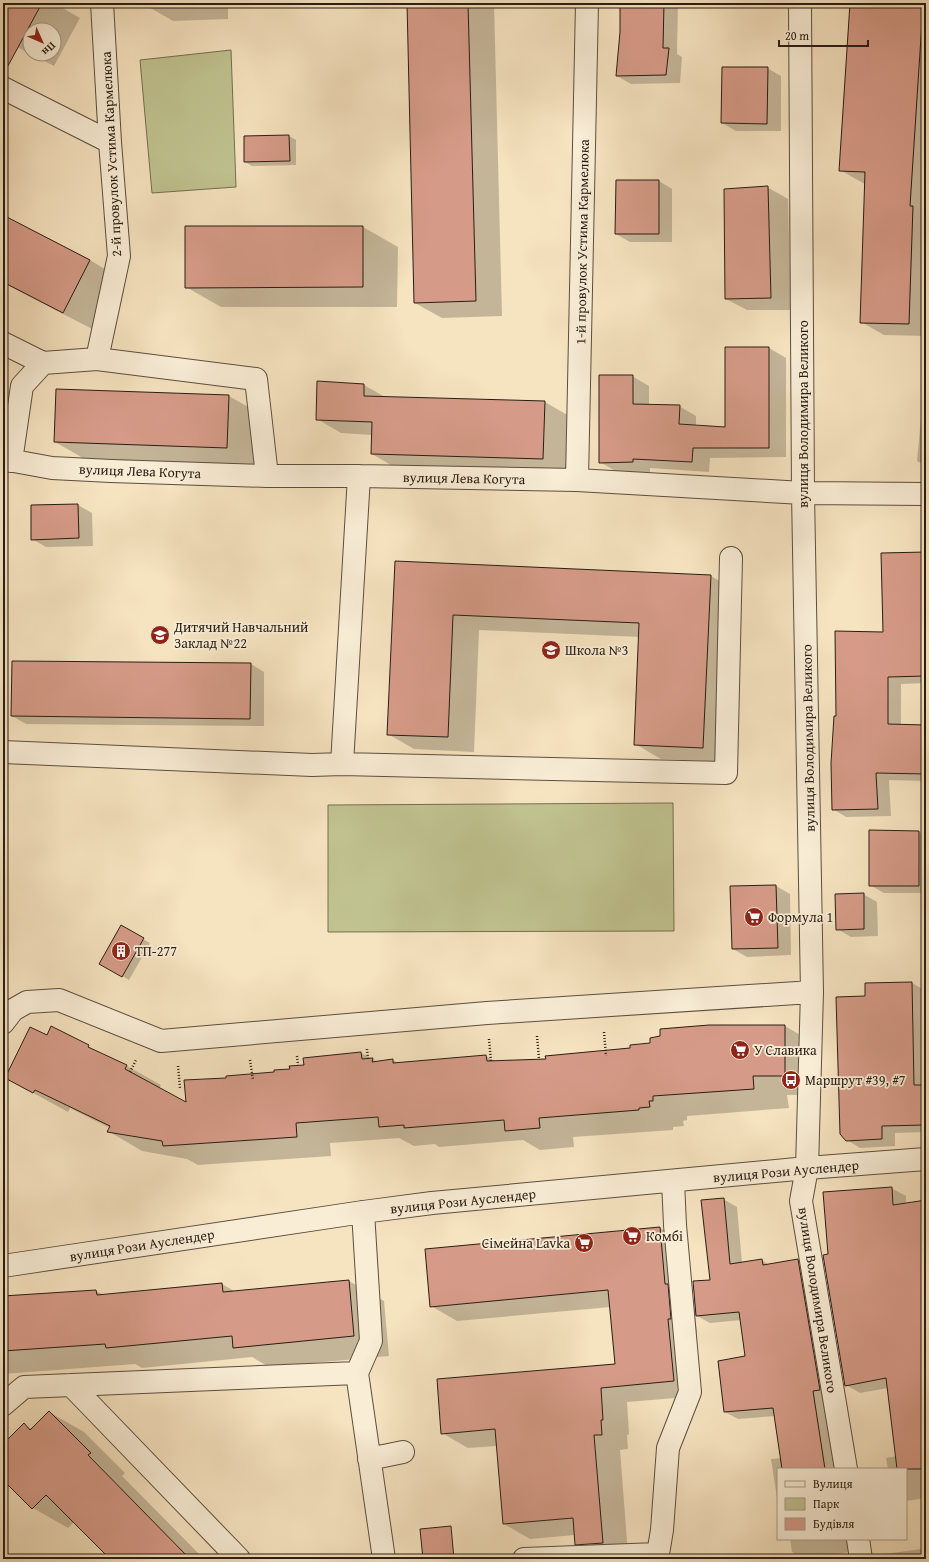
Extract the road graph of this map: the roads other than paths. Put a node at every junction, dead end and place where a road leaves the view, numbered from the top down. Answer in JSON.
{"nodes":[{"id":1,"x":102,"y":3,"type":"edge"},
{"id":2,"x":587,"y":3,"type":"edge"},
{"id":3,"x":800,"y":3,"type":"edge"},
{"id":4,"x":3,"y":88,"type":"edge"},
{"id":5,"x":110,"y":142,"type":"junction"},
{"id":6,"x":3,"y":343,"type":"edge"},
{"id":7,"x":97,"y":359,"type":"junction"},
{"id":8,"x":43,"y":363,"type":"junction"},
{"id":9,"x":7,"y":460,"type":"edge"},
{"id":10,"x":267,"y":476,"type":"junction"},
{"id":11,"x":359,"y":476,"type":"junction"},
{"id":12,"x":577,"y":480,"type":"junction"},
{"id":13,"x":803,"y":493,"type":"junction"},
{"id":14,"x":926,"y":494,"type":"edge"},
{"id":15,"x":731,"y":558,"type":"dead end"},
{"id":16,"x":3,"y":752,"type":"edge"},
{"id":17,"x":342,"y":764,"type":"junction"},
{"id":18,"x":812,"y":992,"type":"junction"},
{"id":19,"x":3,"y":1023,"type":"edge"},
{"id":20,"x":926,"y":1159,"type":"edge"},
{"id":21,"x":807,"y":1168,"type":"junction"},
{"id":22,"x":673,"y":1181,"type":"junction"},
{"id":23,"x":363,"y":1212,"type":"junction"},
{"id":24,"x":3,"y":1266,"type":"edge"},
{"id":25,"x":357,"y":1373,"type":"junction"},
{"id":26,"x":71,"y":1385,"type":"junction"},
{"id":27,"x":3,"y":1405,"type":"edge"},
{"id":28,"x":402,"y":1452,"type":"dead end"},
{"id":29,"x":369,"y":1459,"type":"junction"},
{"id":30,"x":846,"y":1468,"type":"edge"},
{"id":31,"x":858,"y":1540,"type":"edge"},
{"id":32,"x":524,"y":1558,"type":"edge"},
{"id":33,"x":239,"y":1559,"type":"edge"},
{"id":34,"x":384,"y":1559,"type":"edge"},
{"id":35,"x":861,"y":1559,"type":"edge"}],
"edges":[{"from":1,"to":5,"type":"street","name":"2-й провулок Устима Кармелюка"},
{"from":2,"to":12,"type":"street","name":"1-й провулок Устима Кармелюка"},
{"from":3,"to":13,"type":"street","name":"вулиця Володимира Великого"},
{"from":4,"to":5,"type":"street"},
{"from":5,"to":7,"type":"street","name":"2-й провулок Устима Кармелюка"},
{"from":6,"to":8,"type":"street"},
{"from":7,"to":8,"type":"street"},
{"from":7,"to":10,"type":"street"},
{"from":8,"to":9,"type":"street"},
{"from":9,"to":10,"type":"street","name":"вулиця Лева Когута"},
{"from":10,"to":11,"type":"street","name":"вулиця Лева Когута"},
{"from":11,"to":12,"type":"street","name":"вулиця Лева Когута"},
{"from":11,"to":17,"type":"street"},
{"from":12,"to":13,"type":"street","name":"вулиця Лева Когута"},
{"from":13,"to":14,"type":"street","name":"вулиця Лева Когута"},
{"from":13,"to":18,"type":"street","name":"вулиця Володимира Великого"},
{"from":15,"to":17,"type":"street"},
{"from":16,"to":17,"type":"street"},
{"from":18,"to":19,"type":"street"},
{"from":18,"to":21,"type":"street","name":"вулиця Володимира Великого"},
{"from":20,"to":21,"type":"street","name":"вулиця Рози Ауслендер"},
{"from":21,"to":22,"type":"street","name":"вулиця Рози Ауслендер"},
{"from":21,"to":30,"type":"street","name":"вулиця Володимира Великого"},
{"from":22,"to":23,"type":"street","name":"вулиця Рози Ауслендер"},
{"from":22,"to":32,"type":"street"},
{"from":23,"to":24,"type":"street","name":"вулиця Рози Ауслендер"},
{"from":23,"to":25,"type":"street"},
{"from":25,"to":26,"type":"street"},
{"from":25,"to":29,"type":"street"},
{"from":26,"to":27,"type":"street"},
{"from":26,"to":33,"type":"street"},
{"from":28,"to":29,"type":"street"},
{"from":29,"to":34,"type":"street"},
{"from":31,"to":35,"type":"street"}]}
